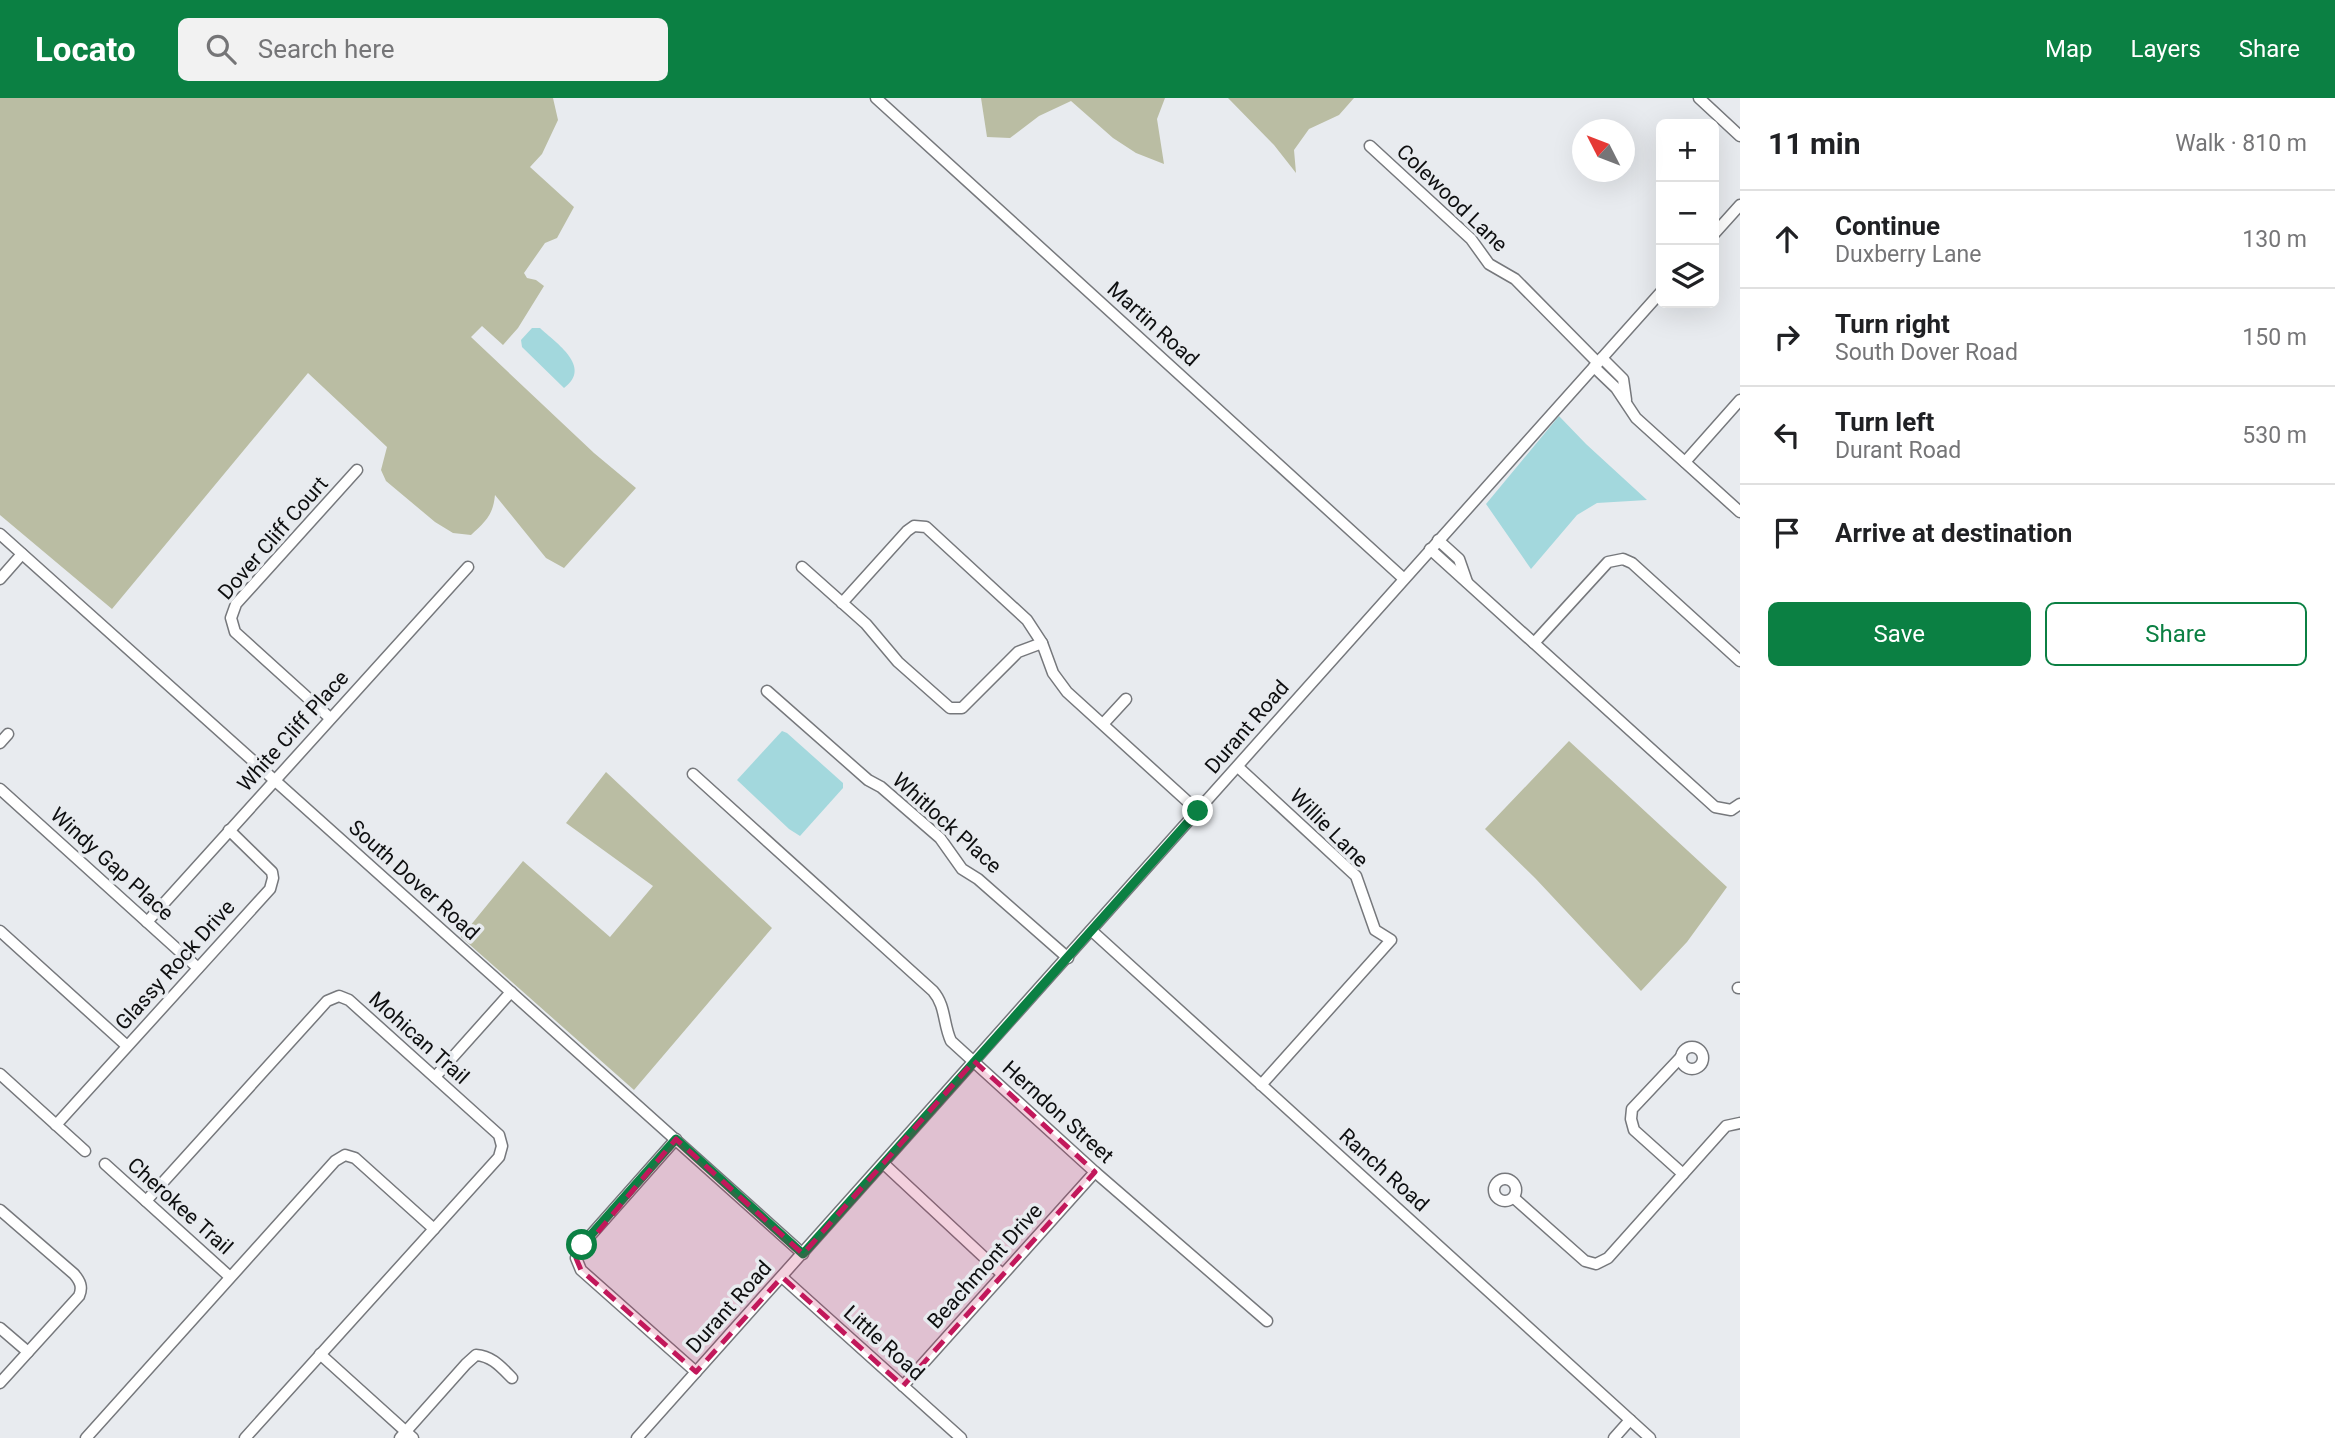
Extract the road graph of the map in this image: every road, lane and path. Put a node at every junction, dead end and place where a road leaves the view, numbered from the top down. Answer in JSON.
{"nodes":[{"id":1,"x":876,"y":98,"type":"edge"},
{"id":2,"x":1699,"y":98,"type":"edge"},
{"id":3,"x":1740,"y":136,"type":"edge"},
{"id":4,"x":1370,"y":146,"type":"dead end"},
{"id":5,"x":1739,"y":209,"type":"edge"},
{"id":6,"x":1719,"y":229,"type":"edge"},
{"id":7,"x":1656,"y":298,"type":"edge"},
{"id":8,"x":1598,"y":363,"type":"junction"},
{"id":9,"x":1740,"y":400,"type":"edge"},
{"id":10,"x":1685,"y":462,"type":"junction"},
{"id":11,"x":358,"y":470,"type":"dead end"},
{"id":12,"x":1740,"y":512,"type":"edge"},
{"id":13,"x":0,"y":534,"type":"edge"},
{"id":14,"x":1438,"y":540,"type":"junction"},
{"id":15,"x":1430,"y":549,"type":"junction"},
{"id":16,"x":22,"y":554,"type":"junction"},
{"id":17,"x":468,"y":567,"type":"dead end"},
{"id":18,"x":802,"y":567,"type":"dead end"},
{"id":19,"x":1403,"y":578,"type":"junction"},
{"id":20,"x":0,"y":579,"type":"edge"},
{"id":21,"x":1467,"y":582,"type":"junction"},
{"id":22,"x":842,"y":603,"type":"junction"},
{"id":23,"x":1042,"y":643,"type":"junction"},
{"id":24,"x":1534,"y":643,"type":"junction"},
{"id":25,"x":1740,"y":661,"type":"edge"},
{"id":26,"x":767,"y":691,"type":"dead end"},
{"id":27,"x":1126,"y":699,"type":"dead end"},
{"id":28,"x":330,"y":718,"type":"junction"},
{"id":29,"x":1103,"y":724,"type":"junction"},
{"id":30,"x":1238,"y":767,"type":"junction"},
{"id":31,"x":693,"y":774,"type":"dead end"},
{"id":32,"x":274,"y":780,"type":"junction"},
{"id":33,"x":0,"y":789,"type":"edge"},
{"id":34,"x":1740,"y":804,"type":"edge"},
{"id":35,"x":1198,"y":811,"type":"junction"},
{"id":36,"x":229,"y":830,"type":"junction"},
{"id":37,"x":146,"y":922,"type":"junction"},
{"id":38,"x":0,"y":931,"type":"edge"},
{"id":39,"x":1092,"y":931,"type":"junction"},
{"id":40,"x":1068,"y":958,"type":"junction"},
{"id":41,"x":198,"y":968,"type":"junction"},
{"id":42,"x":511,"y":992,"type":"junction"},
{"id":43,"x":127,"y":1046,"type":"junction"},
{"id":44,"x":1681,"y":1057,"type":"dead end"},
{"id":45,"x":974,"y":1061,"type":"junction"},
{"id":46,"x":0,"y":1074,"type":"edge"},
{"id":47,"x":435,"y":1077,"type":"junction"},
{"id":48,"x":1261,"y":1085,"type":"junction"},
{"id":49,"x":1740,"y":1123,"type":"edge"},
{"id":50,"x":56,"y":1125,"type":"junction"},
{"id":51,"x":676,"y":1139,"type":"junction"},
{"id":52,"x":85,"y":1152,"type":"dead end"},
{"id":53,"x":105,"y":1164,"type":"dead end"},
{"id":54,"x":884,"y":1164,"type":"junction"},
{"id":55,"x":1095,"y":1172,"type":"junction"},
{"id":56,"x":1683,"y":1174,"type":"junction"},
{"id":57,"x":1514,"y":1198,"type":"dead end"},
{"id":58,"x":146,"y":1201,"type":"junction"},
{"id":59,"x":0,"y":1210,"type":"edge"},
{"id":60,"x":434,"y":1229,"type":"junction"},
{"id":61,"x":803,"y":1254,"type":"junction"},
{"id":62,"x":1002,"y":1274,"type":"junction"},
{"id":63,"x":230,"y":1277,"type":"junction"},
{"id":64,"x":782,"y":1277,"type":"junction"},
{"id":65,"x":1267,"y":1321,"type":"dead end"},
{"id":66,"x":0,"y":1328,"type":"edge"},
{"id":67,"x":28,"y":1352,"type":"junction"},
{"id":68,"x":320,"y":1354,"type":"junction"},
{"id":69,"x":696,"y":1372,"type":"junction"},
{"id":70,"x":512,"y":1378,"type":"dead end"},
{"id":71,"x":0,"y":1383,"type":"edge"},
{"id":72,"x":903,"y":1386,"type":"junction"},
{"id":73,"x":1630,"y":1420,"type":"junction"},
{"id":74,"x":406,"y":1436,"type":"edge"},
{"id":75,"x":86,"y":1438,"type":"edge"},
{"id":76,"x":245,"y":1438,"type":"edge"},
{"id":77,"x":637,"y":1438,"type":"edge"},
{"id":78,"x":961,"y":1438,"type":"edge"},
{"id":79,"x":1614,"y":1438,"type":"edge"},
{"id":80,"x":1650,"y":1438,"type":"edge"}],
"edges":[{"from":1,"to":19,"type":"street","name":"Martin Road"},
{"from":2,"to":3,"type":"street"},
{"from":4,"to":8,"type":"street","name":"Colewood Lane"},
{"from":5,"to":6,"type":"street"},
{"from":7,"to":8,"type":"street","name":"Durant Road"},
{"from":8,"to":10,"type":"street","name":"Colewood Lane"},
{"from":8,"to":14,"type":"street","name":"Durant Road"},
{"from":9,"to":10,"type":"street"},
{"from":10,"to":12,"type":"street","name":"Colewood Lane"},
{"from":11,"to":28,"type":"street","name":"Dover Cliff Court"},
{"from":13,"to":16,"type":"street","name":"South Dover Road"},
{"from":14,"to":15,"type":"street","name":"Durant Road"},
{"from":14,"to":21,"type":"street"},
{"from":15,"to":19,"type":"street","name":"Durant Road"},
{"from":15,"to":21,"type":"street"},
{"from":16,"to":20,"type":"street"},
{"from":16,"to":32,"type":"street","name":"South Dover Road"},
{"from":17,"to":28,"type":"street","name":"White Cliff Place"},
{"from":18,"to":22,"type":"street"},
{"from":19,"to":30,"type":"street","name":"Durant Road"},
{"from":21,"to":24,"type":"street"},
{"from":22,"to":23,"type":"street"},
{"from":22,"to":23,"type":"street"},
{"from":23,"to":29,"type":"street"},
{"from":24,"to":25,"type":"street"},
{"from":24,"to":34,"type":"street"},
{"from":26,"to":40,"type":"street","name":"Whitlock Place"},
{"from":27,"to":29,"type":"street"},
{"from":28,"to":32,"type":"street","name":"White Cliff Place"},
{"from":29,"to":35,"type":"street"},
{"from":30,"to":35,"type":"street","name":"Durant Road"},
{"from":30,"to":48,"type":"street","name":"Willie Lane"},
{"from":31,"to":45,"type":"street","name":"Herndon Street"},
{"from":32,"to":36,"type":"street","name":"White Cliff Place"},
{"from":32,"to":42,"type":"street","name":"South Dover Road"},
{"from":33,"to":37,"type":"street","name":"Windy Gap Place"},
{"from":35,"to":39,"type":"street","name":"Durant Road"},
{"from":36,"to":37,"type":"street","name":"White Cliff Place"},
{"from":36,"to":41,"type":"street","name":"Glassy Rock Drive"},
{"from":37,"to":41,"type":"street","name":"Windy Gap Place"},
{"from":38,"to":43,"type":"street"},
{"from":39,"to":40,"type":"street","name":"Durant Road"},
{"from":39,"to":48,"type":"street","name":"Ranch Road"},
{"from":40,"to":45,"type":"street","name":"Durant Road"},
{"from":41,"to":43,"type":"street","name":"Glassy Rock Drive"},
{"from":42,"to":47,"type":"street"},
{"from":42,"to":51,"type":"street","name":"South Dover Road"},
{"from":43,"to":50,"type":"street","name":"Glassy Rock Drive"},
{"from":44,"to":56,"type":"street"},
{"from":45,"to":54,"type":"street","name":"Durant Road"},
{"from":45,"to":55,"type":"street","name":"Herndon Street"},
{"from":46,"to":50,"type":"street"},
{"from":47,"to":58,"type":"street","name":"Mohican Trail"},
{"from":47,"to":60,"type":"street","name":"Mohican Trail"},
{"from":48,"to":73,"type":"street","name":"Ranch Road"},
{"from":49,"to":56,"type":"street"},
{"from":50,"to":52,"type":"street"},
{"from":51,"to":61,"type":"street","name":"South Dover Road"},
{"from":51,"to":69,"type":"street"},
{"from":53,"to":58,"type":"street","name":"Cherokee Trail"},
{"from":54,"to":61,"type":"street","name":"Durant Road"},
{"from":54,"to":62,"type":"street"},
{"from":55,"to":62,"type":"street","name":"Beachmont Drive"},
{"from":55,"to":65,"type":"street","name":"Herndon Street"},
{"from":56,"to":57,"type":"street"},
{"from":58,"to":63,"type":"street","name":"Cherokee Trail"},
{"from":59,"to":67,"type":"street"},
{"from":60,"to":63,"type":"street"},
{"from":60,"to":68,"type":"street","name":"Mohican Trail"},
{"from":61,"to":64,"type":"street","name":"Durant Road"},
{"from":62,"to":72,"type":"street","name":"Beachmont Drive"},
{"from":63,"to":75,"type":"street"},
{"from":64,"to":69,"type":"street","name":"Durant Road"},
{"from":64,"to":72,"type":"street","name":"Little Road"},
{"from":66,"to":67,"type":"street"},
{"from":67,"to":71,"type":"street"},
{"from":68,"to":74,"type":"street"},
{"from":68,"to":76,"type":"street","name":"Mohican Trail"},
{"from":69,"to":77,"type":"street","name":"Durant Road"},
{"from":70,"to":74,"type":"street"},
{"from":72,"to":78,"type":"street","name":"Little Road"},
{"from":73,"to":79,"type":"street"},
{"from":73,"to":80,"type":"street","name":"Ranch Road"}]}
